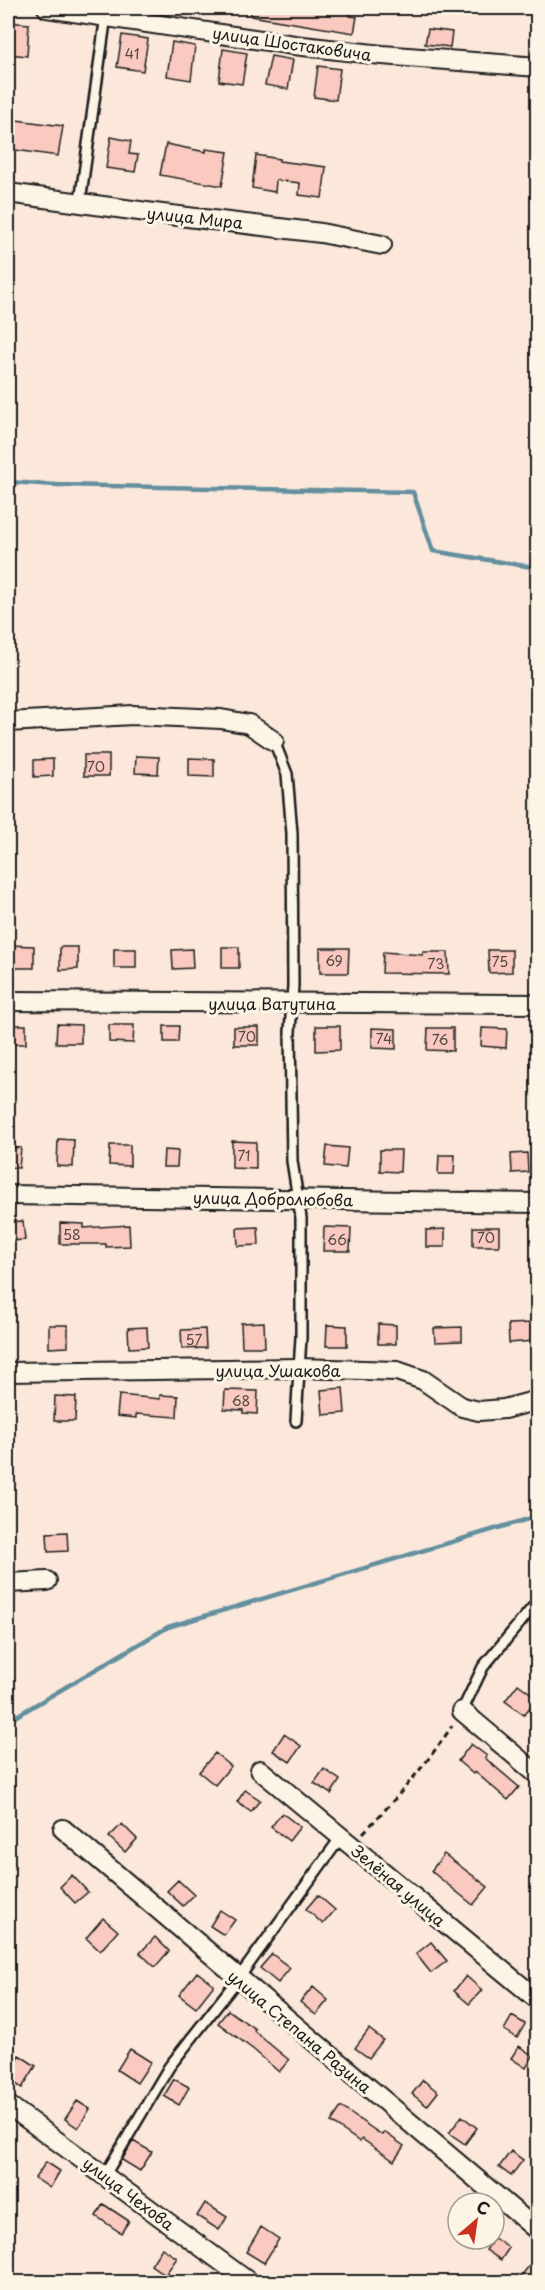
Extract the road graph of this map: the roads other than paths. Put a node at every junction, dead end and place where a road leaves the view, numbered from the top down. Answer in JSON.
{"nodes":[{"id":1,"x":47,"y":8,"type":"edge"},
{"id":2,"x":107,"y":12,"type":"edge"},
{"id":3,"x":537,"y":68,"type":"edge"},
{"id":4,"x":8,"y":193,"type":"edge"},
{"id":5,"x":80,"y":202,"type":"junction"},
{"id":6,"x":382,"y":245,"type":"dead end"},
{"id":7,"x":8,"y":722,"type":"edge"},
{"id":8,"x":274,"y":741,"type":"joint"},
{"id":9,"x":8,"y":1001,"type":"edge"},
{"id":10,"x":293,"y":1003,"type":"junction"},
{"id":11,"x":537,"y":1004,"type":"edge"},
{"id":12,"x":8,"y":1195,"type":"edge"},
{"id":13,"x":297,"y":1199,"type":"junction"},
{"id":14,"x":537,"y":1203,"type":"edge"},
{"id":15,"x":298,"y":1368,"type":"junction"},
{"id":16,"x":8,"y":1372,"type":"edge"},
{"id":17,"x":537,"y":1400,"type":"edge"},
{"id":18,"x":296,"y":1421,"type":"dead end"},
{"id":19,"x":47,"y":1581,"type":"dead end"},
{"id":20,"x":8,"y":1583,"type":"edge"},
{"id":21,"x":537,"y":1601,"type":"edge"},
{"id":22,"x":462,"y":1711,"type":"joint"},
{"id":23,"x":260,"y":1770,"type":"dead end"},
{"id":24,"x":537,"y":1775,"type":"edge"},
{"id":25,"x":63,"y":1829,"type":"dead end"},
{"id":26,"x":346,"y":1841,"type":"junction"},
{"id":27,"x":238,"y":1979,"type":"junction"},
{"id":28,"x":537,"y":2000,"type":"edge"},
{"id":29,"x":8,"y":2105,"type":"edge"},
{"id":30,"x":105,"y":2175,"type":"junction"},
{"id":31,"x":537,"y":2231,"type":"edge"},
{"id":32,"x":249,"y":2283,"type":"edge"}],
"edges":[{"from":1,"to":2,"type":"street","name":"улица Шостаковича"},
{"from":2,"to":3,"type":"street","name":"улица Шостаковича"},
{"from":2,"to":5,"type":"lane"},
{"from":4,"to":5,"type":"street","name":"улица Мира"},
{"from":5,"to":6,"type":"street","name":"улица Мира"},
{"from":7,"to":8,"type":"street"},
{"from":8,"to":10,"type":"lane"},
{"from":9,"to":10,"type":"street","name":"улица Ватутина"},
{"from":10,"to":11,"type":"street","name":"улица Ватутина"},
{"from":10,"to":13,"type":"lane"},
{"from":12,"to":13,"type":"street","name":"улица Добролюбова"},
{"from":13,"to":14,"type":"street","name":"улица Добролюбова"},
{"from":13,"to":15,"type":"lane"},
{"from":15,"to":16,"type":"street","name":"улица Ушакова"},
{"from":15,"to":17,"type":"street","name":"улица Ушакова"},
{"from":15,"to":18,"type":"lane"},
{"from":19,"to":20,"type":"street"},
{"from":21,"to":22,"type":"lane"},
{"from":22,"to":24,"type":"street"},
{"from":23,"to":26,"type":"street","name":"Зелёная улица"},
{"from":25,"to":27,"type":"street","name":"улица Степана Разина"},
{"from":26,"to":27,"type":"lane"},
{"from":26,"to":28,"type":"street","name":"Зелёная улица"},
{"from":27,"to":30,"type":"lane"},
{"from":27,"to":31,"type":"street","name":"улица Степана Разина"},
{"from":29,"to":30,"type":"street","name":"улица Чехова"},
{"from":30,"to":32,"type":"street","name":"улица Чехова"}]}
